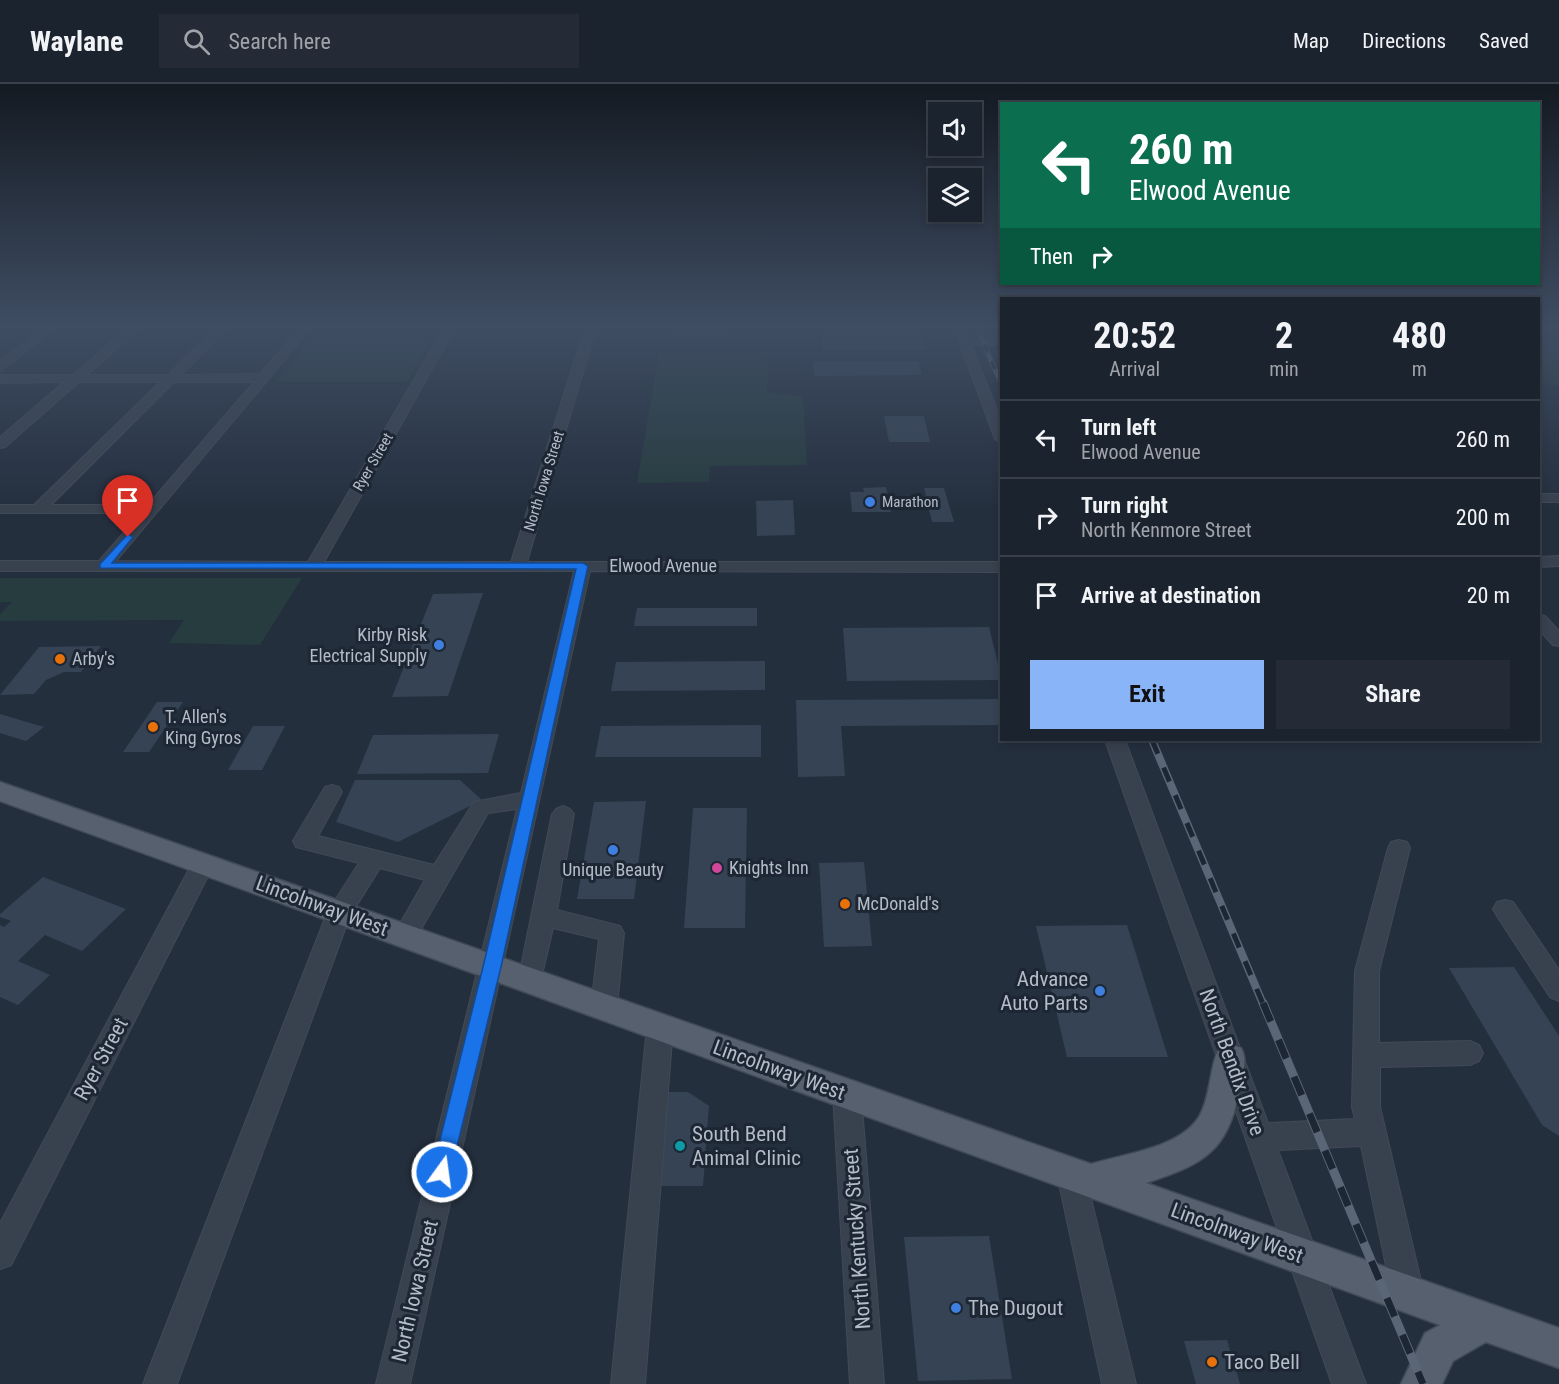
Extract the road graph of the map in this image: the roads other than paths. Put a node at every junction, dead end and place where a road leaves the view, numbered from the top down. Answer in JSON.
{"nodes":[{"id":1,"x":65,"y":389,"type":"edge"},
{"id":2,"x":160,"y":389,"type":"edge"},
{"id":3,"x":255,"y":389,"type":"edge"},
{"id":4,"x":415,"y":389,"type":"edge"},
{"id":5,"x":572,"y":389,"type":"edge"},
{"id":6,"x":982,"y":389,"type":"edge"},
{"id":7,"x":1000,"y":434,"type":"edge"},
{"id":8,"x":0,"y":444,"type":"edge"},
{"id":9,"x":1540,"y":498,"type":"edge"},
{"id":10,"x":1559,"y":498,"type":"edge"},
{"id":11,"x":0,"y":509,"type":"edge"},
{"id":12,"x":38,"y":509,"type":"junction"},
{"id":13,"x":152,"y":509,"type":"junction"},
{"id":14,"x":1559,"y":561,"type":"edge"},
{"id":15,"x":1540,"y":562,"type":"edge"},
{"id":16,"x":314,"y":565,"type":"junction"},
{"id":17,"x":518,"y":565,"type":"junction"},
{"id":18,"x":0,"y":566,"type":"edge"},
{"id":19,"x":104,"y":566,"type":"junction"},
{"id":20,"x":583,"y":566,"type":"junction"},
{"id":21,"x":1000,"y":567,"type":"edge"},
{"id":22,"x":1540,"y":621,"type":"edge"},
{"id":23,"x":1557,"y":637,"type":"edge"},
{"id":24,"x":1115,"y":741,"type":"edge"},
{"id":25,"x":0,"y":791,"type":"edge"},
{"id":26,"x":332,"y":792,"type":"dead end"},
{"id":27,"x":530,"y":800,"type":"junction"},
{"id":28,"x":563,"y":814,"type":"dead end"},
{"id":29,"x":1399,"y":848,"type":"dead end"},
{"id":30,"x":374,"y":859,"type":"junction"},
{"id":31,"x":203,"y":864,"type":"junction"},
{"id":32,"x":439,"y":875,"type":"junction"},
{"id":33,"x":1505,"y":909,"type":"dead end"},
{"id":34,"x":339,"y":913,"type":"junction"},
{"id":35,"x":544,"y":916,"type":"junction"},
{"id":36,"x":405,"y":936,"type":"junction"},
{"id":37,"x":492,"y":967,"type":"junction"},
{"id":38,"x":530,"y":981,"type":"junction"},
{"id":39,"x":1559,"y":990,"type":"edge"},
{"id":40,"x":604,"y":1007,"type":"junction"},
{"id":41,"x":660,"y":1027,"type":"junction"},
{"id":42,"x":1470,"y":1053,"type":"dead end"},
{"id":43,"x":1366,"y":1055,"type":"junction"},
{"id":44,"x":1230,"y":1058,"type":"junction"},
{"id":45,"x":847,"y":1094,"type":"junction"},
{"id":46,"x":1372,"y":1132,"type":"junction"},
{"id":47,"x":1259,"y":1137,"type":"junction"},
{"id":48,"x":1081,"y":1178,"type":"junction"},
{"id":49,"x":8,"y":1224,"type":"edge"},
{"id":50,"x":0,"y":1254,"type":"edge"},
{"id":51,"x":1302,"y":1257,"type":"junction"},
{"id":52,"x":1408,"y":1294,"type":"junction"},
{"id":53,"x":1484,"y":1321,"type":"junction"},
{"id":54,"x":1559,"y":1348,"type":"edge"},
{"id":55,"x":160,"y":1384,"type":"edge"},
{"id":56,"x":393,"y":1384,"type":"edge"},
{"id":57,"x":628,"y":1384,"type":"edge"},
{"id":58,"x":867,"y":1384,"type":"edge"},
{"id":59,"x":1119,"y":1384,"type":"edge"},
{"id":60,"x":1349,"y":1384,"type":"edge"},
{"id":61,"x":1421,"y":1384,"type":"edge"}],
"edges":[{"from":1,"to":8,"type":"street"},
{"from":2,"to":12,"type":"street"},
{"from":3,"to":13,"type":"street"},
{"from":4,"to":16,"type":"street","name":"Ryer Street"},
{"from":5,"to":17,"type":"street","name":"North Iowa Street"},
{"from":6,"to":7,"type":"street"},
{"from":9,"to":10,"type":"street"},
{"from":11,"to":12,"type":"street"},
{"from":12,"to":13,"type":"street"},
{"from":13,"to":19,"type":"street"},
{"from":14,"to":15,"type":"street"},
{"from":16,"to":17,"type":"street","name":"Elwood Avenue"},
{"from":16,"to":19,"type":"street","name":"Elwood Avenue"},
{"from":17,"to":20,"type":"street","name":"Elwood Avenue"},
{"from":18,"to":19,"type":"street","name":"Elwood Avenue"},
{"from":20,"to":21,"type":"street","name":"Elwood Avenue"},
{"from":20,"to":27,"type":"street","name":"North Iowa Street"},
{"from":22,"to":23,"type":"street"},
{"from":24,"to":44,"type":"street","name":"North Bendix Drive"},
{"from":25,"to":31,"type":"main road","name":"Lincolnway West"},
{"from":26,"to":30,"type":"street"},
{"from":27,"to":32,"type":"street"},
{"from":27,"to":37,"type":"street","name":"North Iowa Street"},
{"from":28,"to":35,"type":"street"},
{"from":29,"to":43,"type":"street"},
{"from":30,"to":32,"type":"street"},
{"from":30,"to":34,"type":"street"},
{"from":31,"to":34,"type":"main road","name":"Lincolnway West"},
{"from":31,"to":49,"type":"street","name":"Ryer Street"},
{"from":32,"to":36,"type":"street"},
{"from":33,"to":39,"type":"street"},
{"from":34,"to":36,"type":"main road","name":"Lincolnway West"},
{"from":34,"to":55,"type":"street"},
{"from":35,"to":38,"type":"street"},
{"from":35,"to":40,"type":"street"},
{"from":36,"to":37,"type":"main road","name":"Lincolnway West"},
{"from":37,"to":38,"type":"main road","name":"Lincolnway West"},
{"from":37,"to":56,"type":"street","name":"North Iowa Street"},
{"from":38,"to":40,"type":"main road","name":"Lincolnway West"},
{"from":40,"to":41,"type":"main road","name":"Lincolnway West"},
{"from":41,"to":45,"type":"main road","name":"Lincolnway West"},
{"from":41,"to":57,"type":"street"},
{"from":42,"to":43,"type":"street"},
{"from":43,"to":46,"type":"street"},
{"from":44,"to":47,"type":"street","name":"North Bendix Drive"},
{"from":44,"to":48,"type":"main road"},
{"from":45,"to":48,"type":"main road","name":"Lincolnway West"},
{"from":45,"to":58,"type":"street","name":"North Kentucky Street"},
{"from":46,"to":47,"type":"street"},
{"from":46,"to":52,"type":"street"},
{"from":47,"to":51,"type":"street","name":"North Bendix Drive"},
{"from":48,"to":51,"type":"main road","name":"Lincolnway West"},
{"from":48,"to":59,"type":"street"},
{"from":49,"to":50,"type":"street","name":"Ryer Street"},
{"from":51,"to":52,"type":"main road","name":"Lincolnway West"},
{"from":51,"to":60,"type":"street","name":"North Bendix Drive"},
{"from":52,"to":53,"type":"main road","name":"Lincolnway West"},
{"from":53,"to":54,"type":"main road","name":"Lincolnway West"},
{"from":53,"to":61,"type":"main road"}]}
